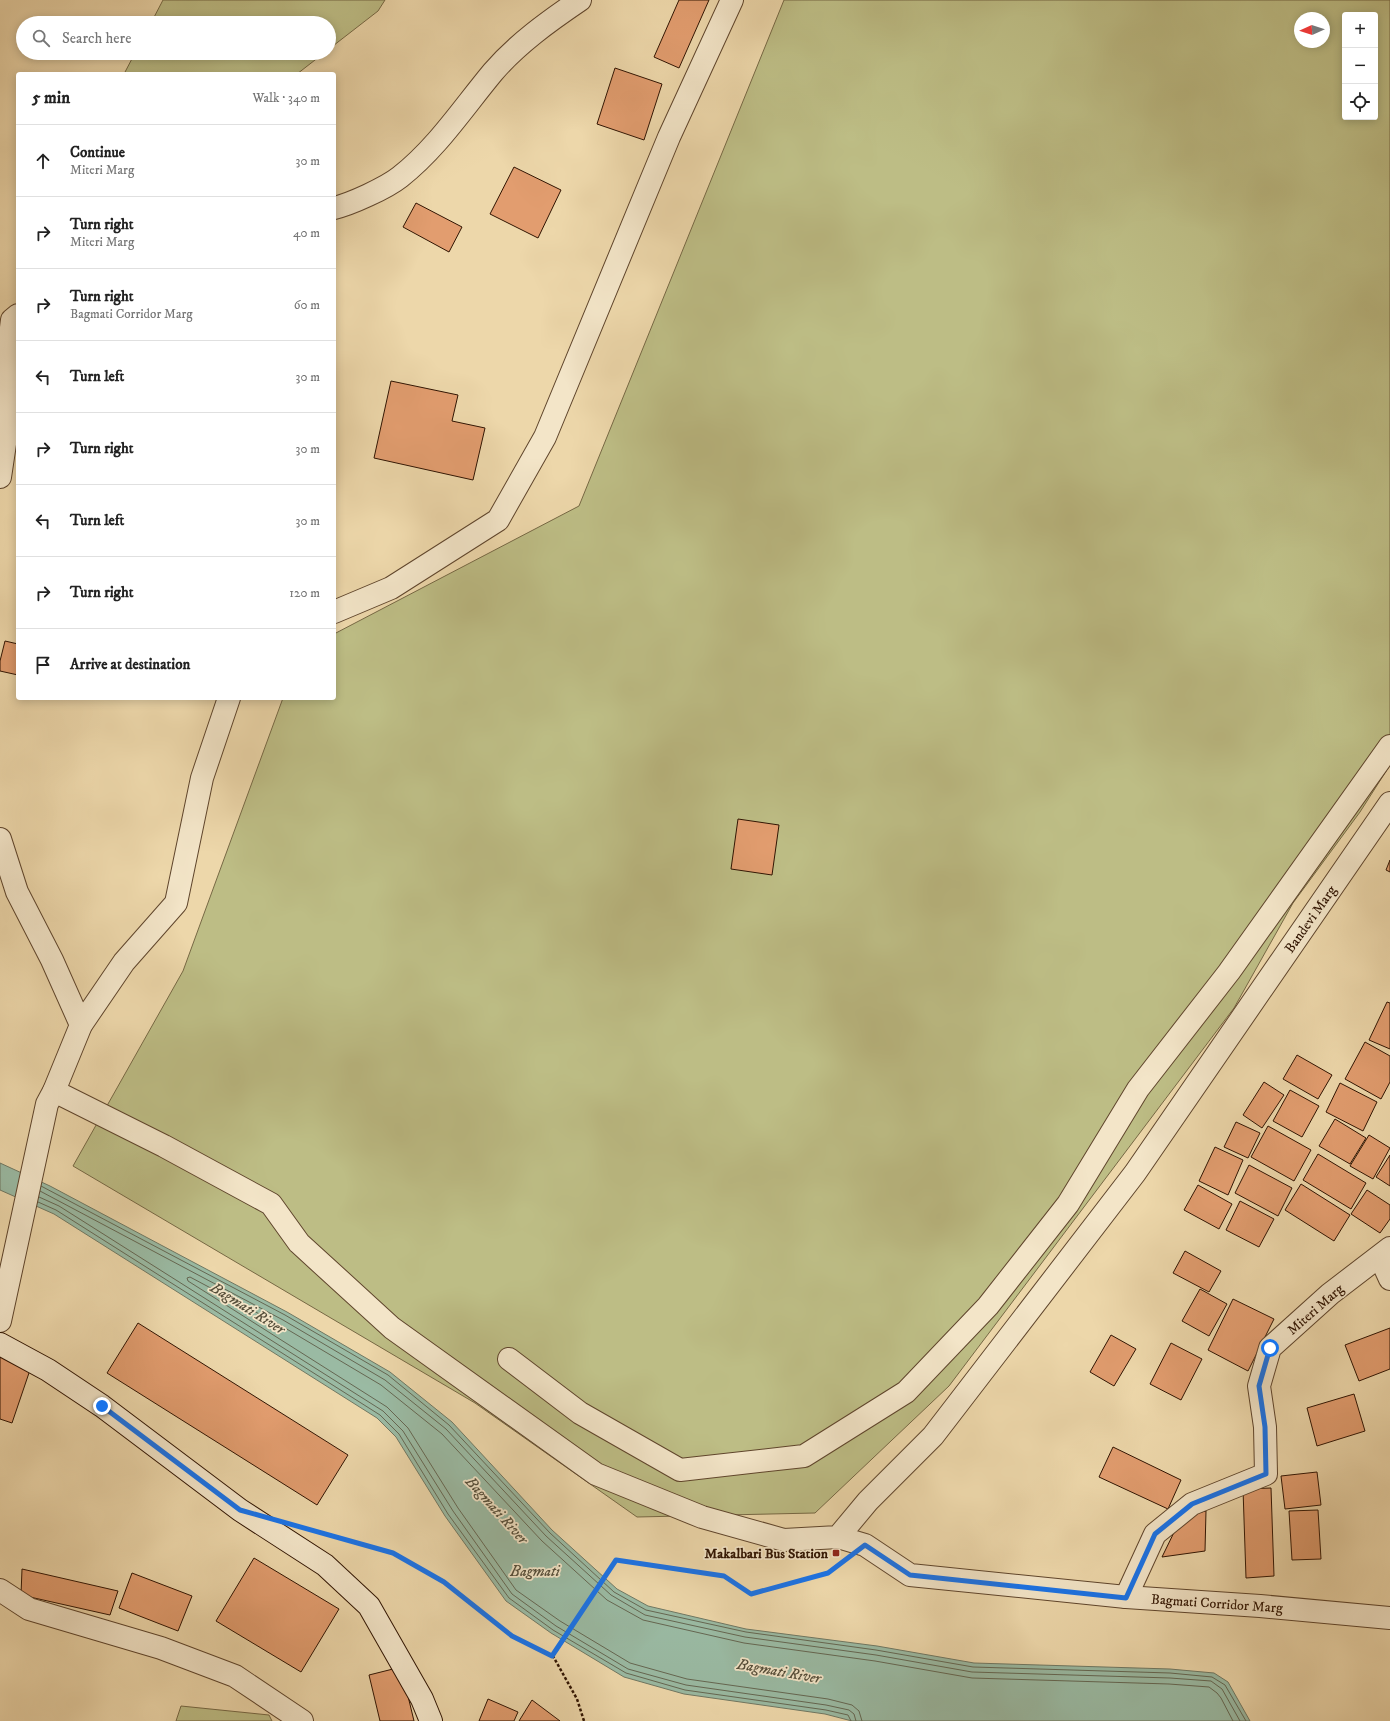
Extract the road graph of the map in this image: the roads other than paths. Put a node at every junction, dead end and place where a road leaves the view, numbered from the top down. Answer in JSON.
{"nodes":[{"id":1,"x":580,"y":0,"type":"edge"},
{"id":2,"x":732,"y":0,"type":"edge"},
{"id":3,"x":336,"y":207,"type":"edge"},
{"id":4,"x":16,"y":317,"type":"edge"},
{"id":5,"x":0,"y":477,"type":"edge"},
{"id":6,"x":336,"y":611,"type":"edge"},
{"id":7,"x":228,"y":700,"type":"edge"},
{"id":8,"x":1390,"y":746,"type":"edge"},
{"id":9,"x":1390,"y":803,"type":"edge"},
{"id":10,"x":0,"y":839,"type":"edge"},
{"id":11,"x":81,"y":1026,"type":"junction"},
{"id":12,"x":50,"y":1098,"type":"junction"},
{"id":13,"x":1385,"y":1252,"type":"edge"},
{"id":14,"x":1390,"y":1279,"type":"edge"},
{"id":15,"x":0,"y":1321,"type":"edge"},
{"id":16,"x":0,"y":1344,"type":"edge"},
{"id":17,"x":509,"y":1359,"type":"dead end"},
{"id":18,"x":838,"y":1537,"type":"junction"},
{"id":19,"x":0,"y":1590,"type":"edge"},
{"id":20,"x":1126,"y":1598,"type":"junction"},
{"id":21,"x":1390,"y":1618,"type":"edge"},
{"id":22,"x":302,"y":1721,"type":"edge"},
{"id":23,"x":431,"y":1721,"type":"edge"}],
"edges":[{"from":1,"to":3,"type":"street"},
{"from":2,"to":6,"type":"street"},
{"from":4,"to":5,"type":"street"},
{"from":7,"to":11,"type":"street"},
{"from":8,"to":17,"type":"street"},
{"from":9,"to":18,"type":"street","name":"Bandevi Marg"},
{"from":10,"to":11,"type":"street"},
{"from":11,"to":12,"type":"street"},
{"from":12,"to":15,"type":"street"},
{"from":12,"to":18,"type":"street","name":"Bagmati Corridor Marg"},
{"from":13,"to":14,"type":"street"},
{"from":13,"to":20,"type":"street","name":"Miteri Marg"},
{"from":16,"to":23,"type":"street"},
{"from":18,"to":20,"type":"street","name":"Bagmati Corridor Marg"},
{"from":19,"to":22,"type":"street"},
{"from":20,"to":21,"type":"street","name":"Bagmati Corridor Marg"}]}
